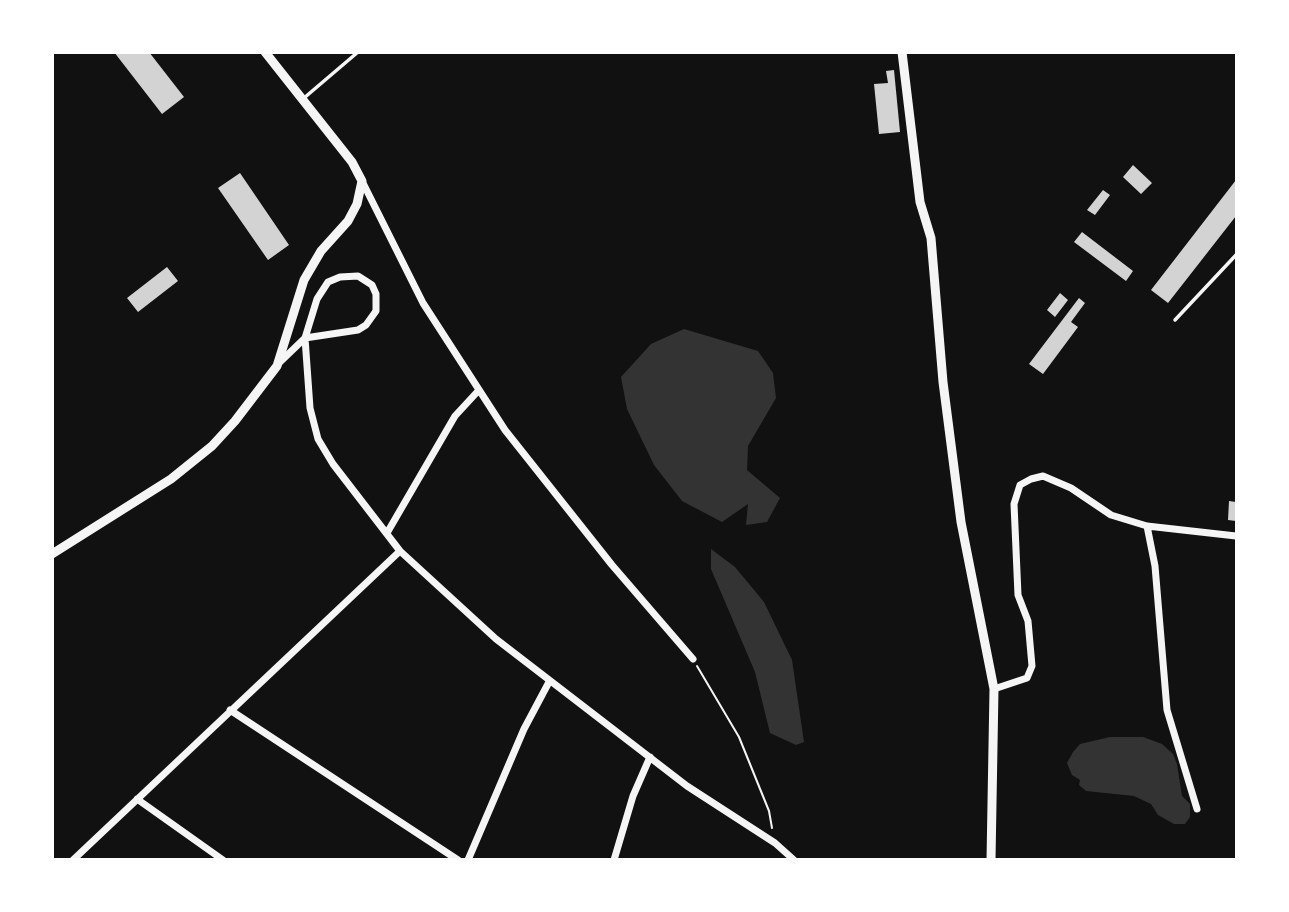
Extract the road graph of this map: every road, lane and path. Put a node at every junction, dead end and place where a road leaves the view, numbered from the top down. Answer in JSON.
{"nodes":[{"id":1,"x":265,"y":52,"type":"edge"},
{"id":2,"x":358,"y":52,"type":"edge"},
{"id":3,"x":902,"y":52,"type":"edge"},
{"id":4,"x":304,"y":98,"type":"junction"},
{"id":5,"x":362,"y":181,"type":"junction"},
{"id":6,"x":1235,"y":257,"type":"edge"},
{"id":7,"x":1175,"y":320,"type":"dead end"},
{"id":8,"x":305,"y":338,"type":"junction"},
{"id":9,"x":277,"y":366,"type":"junction"},
{"id":10,"x":479,"y":390,"type":"junction"},
{"id":11,"x":1147,"y":526,"type":"junction"},
{"id":12,"x":387,"y":533,"type":"junction"},
{"id":13,"x":1237,"y":536,"type":"edge"},
{"id":14,"x":400,"y":551,"type":"junction"},
{"id":15,"x":52,"y":554,"type":"edge"},
{"id":16,"x":693,"y":659,"type":"joint"},
{"id":17,"x":549,"y":682,"type":"junction"},
{"id":18,"x":994,"y":688,"type":"junction"},
{"id":19,"x":230,"y":710,"type":"junction"},
{"id":20,"x":650,"y":757,"type":"junction"},
{"id":21,"x":137,"y":799,"type":"junction"},
{"id":22,"x":1197,"y":809,"type":"dead end"},
{"id":23,"x":775,"y":843,"type":"junction"},
{"id":24,"x":73,"y":859,"type":"edge"},
{"id":25,"x":223,"y":859,"type":"edge"},
{"id":26,"x":458,"y":859,"type":"edge"},
{"id":27,"x":468,"y":859,"type":"edge"},
{"id":28,"x":614,"y":859,"type":"edge"},
{"id":29,"x":794,"y":859,"type":"edge"},
{"id":30,"x":990,"y":859,"type":"edge"}],
"edges":[{"from":1,"to":4,"type":"street"},
{"from":2,"to":4,"type":"lane"},
{"from":3,"to":18,"type":"street"},
{"from":4,"to":5,"type":"street"},
{"from":5,"to":9,"type":"street"},
{"from":5,"to":10,"type":"street"},
{"from":6,"to":7,"type":"lane"},
{"from":8,"to":8,"type":"street"},
{"from":8,"to":9,"type":"street"},
{"from":8,"to":12,"type":"street"},
{"from":9,"to":15,"type":"street"},
{"from":10,"to":12,"type":"street"},
{"from":10,"to":16,"type":"street"},
{"from":11,"to":13,"type":"street"},
{"from":11,"to":18,"type":"street"},
{"from":11,"to":22,"type":"street"},
{"from":12,"to":14,"type":"street"},
{"from":14,"to":17,"type":"street"},
{"from":14,"to":19,"type":"street"},
{"from":16,"to":23,"type":"path"},
{"from":17,"to":20,"type":"street"},
{"from":17,"to":27,"type":"street"},
{"from":18,"to":30,"type":"street"},
{"from":19,"to":21,"type":"street"},
{"from":19,"to":26,"type":"street"},
{"from":20,"to":23,"type":"street"},
{"from":20,"to":28,"type":"street"},
{"from":21,"to":24,"type":"street"},
{"from":21,"to":25,"type":"street"},
{"from":23,"to":29,"type":"street"}]}
